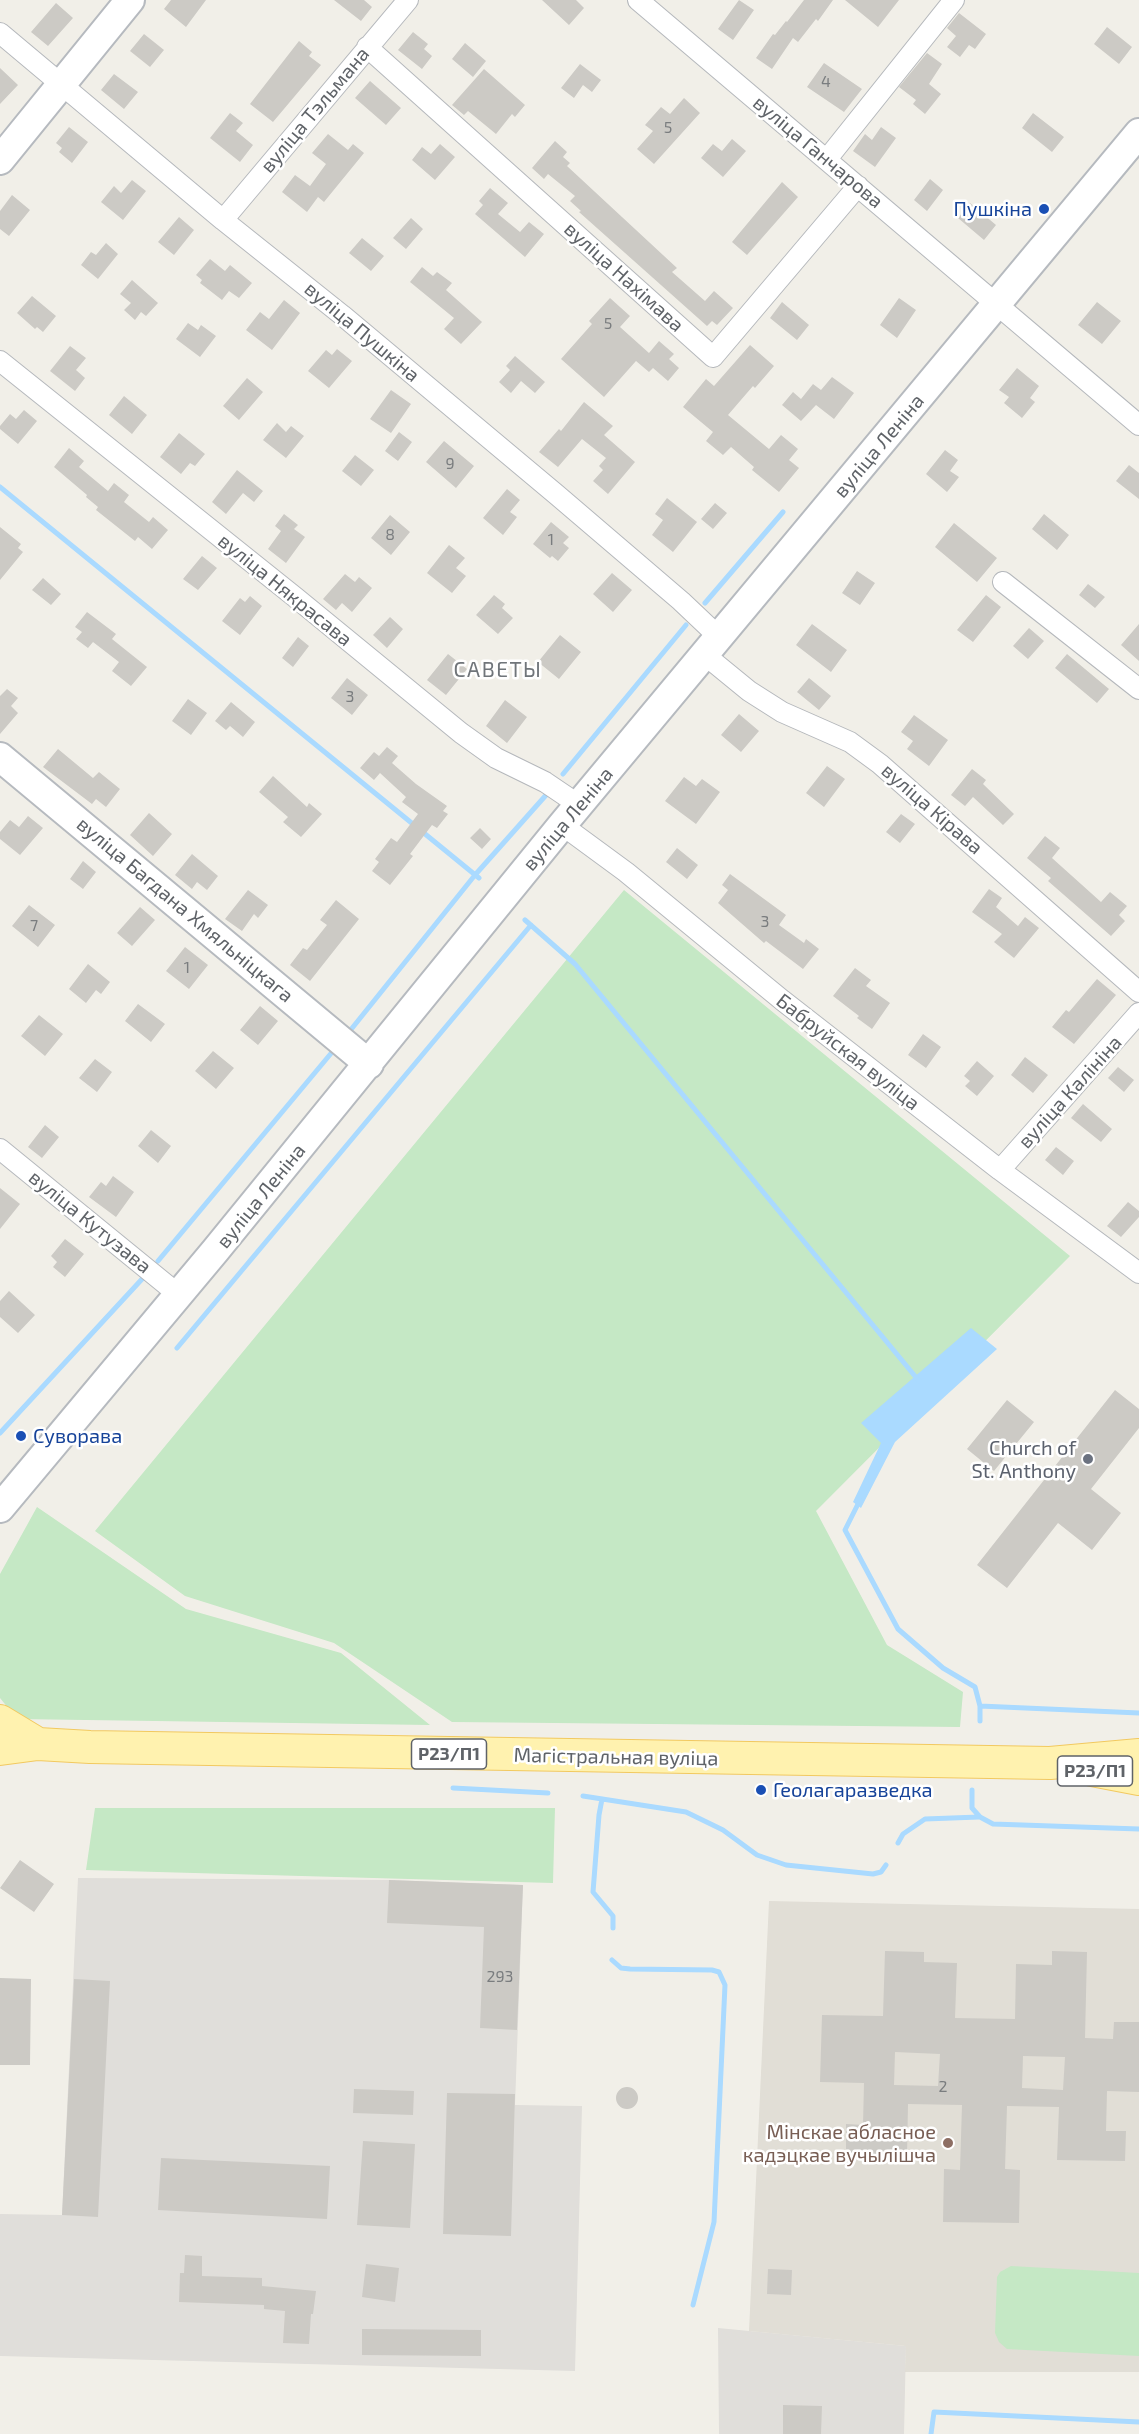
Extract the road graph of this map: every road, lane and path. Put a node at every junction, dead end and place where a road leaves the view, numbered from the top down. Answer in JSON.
{"nodes":[{"id":1,"x":130,"y":0,"type":"edge"},
{"id":2,"x":408,"y":0,"type":"edge"},
{"id":3,"x":638,"y":0,"type":"edge"},
{"id":4,"x":954,"y":0,"type":"edge"},
{"id":5,"x":0,"y":33,"type":"edge"},
{"id":6,"x":367,"y":47,"type":"junction"},
{"id":7,"x":61,"y":85,"type":"junction"},
{"id":8,"x":1138,"y":135,"type":"edge"},
{"id":9,"x":827,"y":159,"type":"junction"},
{"id":10,"x":0,"y":160,"type":"edge"},
{"id":11,"x":858,"y":186,"type":"junction"},
{"id":12,"x":223,"y":220,"type":"junction"},
{"id":13,"x":998,"y":305,"type":"junction"},
{"id":14,"x":0,"y":362,"type":"edge"},
{"id":15,"x":1139,"y":425,"type":"edge"},
{"id":16,"x":1003,"y":582,"type":"dead end"},
{"id":17,"x":712,"y":646,"type":"junction"},
{"id":18,"x":1139,"y":689,"type":"edge"},
{"id":19,"x":0,"y":757,"type":"edge"},
{"id":20,"x":571,"y":815,"type":"junction"},
{"id":21,"x":1139,"y":992,"type":"edge"},
{"id":22,"x":1139,"y":1013,"type":"edge"},
{"id":23,"x":369,"y":1064,"type":"junction"},
{"id":24,"x":0,"y":1149,"type":"edge"},
{"id":25,"x":1000,"y":1170,"type":"junction"},
{"id":26,"x":1139,"y":1273,"type":"edge"},
{"id":27,"x":179,"y":1295,"type":"junction"},
{"id":28,"x":0,"y":1508,"type":"edge"},
{"id":29,"x":0,"y":1721,"type":"edge"},
{"id":30,"x":38,"y":1744,"type":"junction"},
{"id":31,"x":0,"y":1749,"type":"edge"},
{"id":32,"x":1139,"y":1755,"type":"edge"},
{"id":33,"x":1050,"y":1763,"type":"junction"},
{"id":34,"x":1139,"y":1779,"type":"edge"}],
"edges":[{"from":1,"to":7,"type":"main road"},
{"from":2,"to":6,"type":"street","name":"вуліца Тэльмана"},
{"from":3,"to":9,"type":"street","name":"вуліца Ганчарова"},
{"from":4,"to":9,"type":"street"},
{"from":5,"to":7,"type":"street","name":"вуліца Пушкіна"},
{"from":6,"to":11,"type":"street","name":"вуліца Нахімава"},
{"from":6,"to":12,"type":"street","name":"вуліца Тэльмана"},
{"from":7,"to":10,"type":"main road"},
{"from":7,"to":12,"type":"street","name":"вуліца Пушкіна"},
{"from":8,"to":13,"type":"main road","name":"вуліца Леніна"},
{"from":9,"to":11,"type":"street","name":"вуліца Ганчарова"},
{"from":11,"to":13,"type":"street","name":"вуліца Ганчарова"},
{"from":12,"to":17,"type":"street","name":"вуліца Пушкіна"},
{"from":13,"to":15,"type":"street","name":"вуліца Ганчарова"},
{"from":13,"to":17,"type":"main road","name":"вуліца Леніна"},
{"from":14,"to":20,"type":"street","name":"вуліца Някрасава"},
{"from":16,"to":18,"type":"street"},
{"from":17,"to":20,"type":"main road","name":"вуліца Леніна"},
{"from":17,"to":21,"type":"street","name":"вуліца Кірава"},
{"from":19,"to":23,"type":"main road","name":"вуліца Багдана Хмяльніцкага"},
{"from":20,"to":23,"type":"main road","name":"вуліца Леніна"},
{"from":20,"to":25,"type":"street","name":"Бабруйская вуліца"},
{"from":22,"to":25,"type":"street","name":"вуліца Калініна"},
{"from":23,"to":27,"type":"main road","name":"вуліца Леніна"},
{"from":24,"to":27,"type":"street","name":"вуліца Кутузава"},
{"from":25,"to":26,"type":"street","name":"Бабруйская вуліца"},
{"from":27,"to":28,"type":"main road","name":"вуліца Леніна"},
{"from":29,"to":30,"type":"main road","name":"Магістральная вуліца","number":"Р23/П1"},
{"from":30,"to":31,"type":"main road","name":"Магістральная вуліца","number":"Р23/П1"},
{"from":30,"to":33,"type":"main road","name":"Магістральная вуліца","number":"Р23/П1"},
{"from":32,"to":33,"type":"main road","name":"Магістральная вуліца","number":"Р23/П1"},
{"from":33,"to":34,"type":"main road","name":"Магістральная вуліца","number":"Р23/П1"}]}
